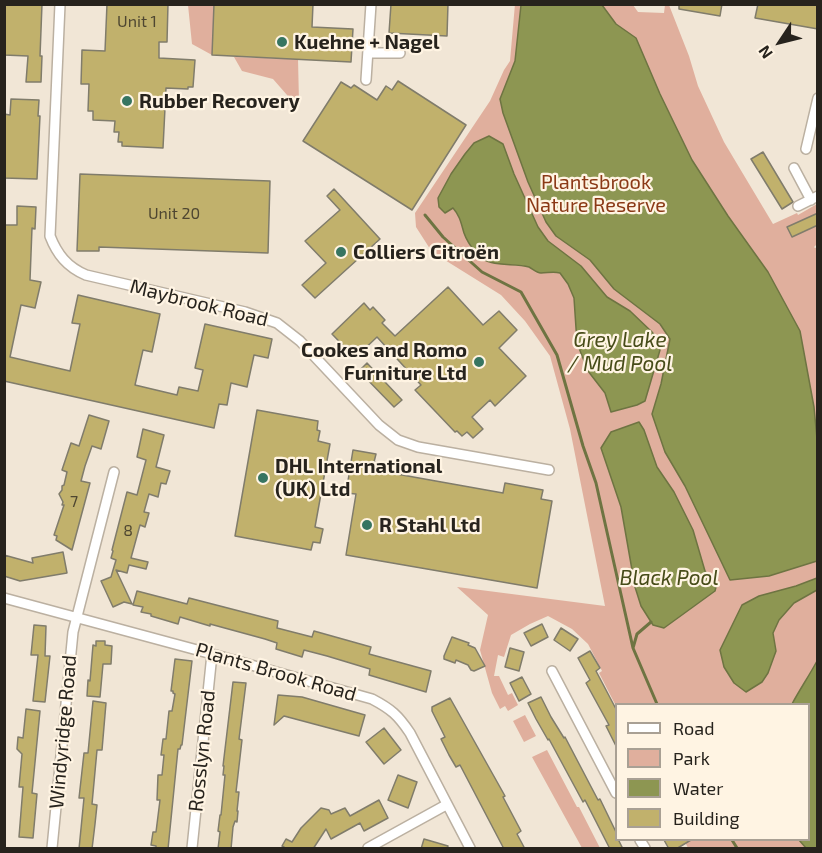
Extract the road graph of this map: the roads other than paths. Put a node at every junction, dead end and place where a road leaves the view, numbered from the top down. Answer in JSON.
{"nodes":[{"id":1,"x":60,"y":4,"type":"edge"},
{"id":2,"x":371,"y":4,"type":"edge"},
{"id":3,"x":368,"y":53,"type":"junction"},
{"id":4,"x":400,"y":53,"type":"dead end"},
{"id":5,"x":366,"y":80,"type":"dead end"},
{"id":6,"x":818,"y":98,"type":"edge"},
{"id":7,"x":815,"y":119,"type":"edge"},
{"id":8,"x":806,"y":149,"type":"dead end"},
{"id":9,"x":794,"y":168,"type":"dead end"},
{"id":10,"x":814,"y":198,"type":"edge"},
{"id":11,"x":798,"y":206,"type":"dead end"},
{"id":12,"x":549,"y":470,"type":"dead end"},
{"id":13,"x":114,"y":472,"type":"dead end"},
{"id":14,"x":4,"y":598,"type":"edge"},
{"id":15,"x":75,"y":616,"type":"junction"},
{"id":16,"x":212,"y":654,"type":"junction"},
{"id":17,"x":552,"y":671,"type":"dead end"},
{"id":18,"x":615,"y":791,"type":"edge"},
{"id":19,"x":446,"y":805,"type":"junction"},
{"id":20,"x":52,"y":849,"type":"edge"},
{"id":21,"x":192,"y":849,"type":"edge"},
{"id":22,"x":368,"y":849,"type":"edge"},
{"id":23,"x":470,"y":849,"type":"edge"}],
"edges":[{"from":1,"to":12,"type":"street","name":"Maybrook Road"},
{"from":2,"to":3,"type":"street"},
{"from":3,"to":4,"type":"street"},
{"from":3,"to":5,"type":"street"},
{"from":6,"to":7,"type":"street"},
{"from":7,"to":8,"type":"street"},
{"from":9,"to":10,"type":"street"},
{"from":10,"to":11,"type":"street"},
{"from":13,"to":15,"type":"street","name":"Windyridge Road"},
{"from":14,"to":15,"type":"street","name":"Plants Brook Road"},
{"from":15,"to":16,"type":"street","name":"Plants Brook Road"},
{"from":15,"to":20,"type":"street","name":"Windyridge Road"},
{"from":16,"to":19,"type":"street","name":"Plants Brook Road"},
{"from":16,"to":21,"type":"street","name":"Rosslyn Road"},
{"from":17,"to":18,"type":"street"},
{"from":19,"to":22,"type":"street"},
{"from":19,"to":23,"type":"street","name":"Plants Brook Road"}]}
